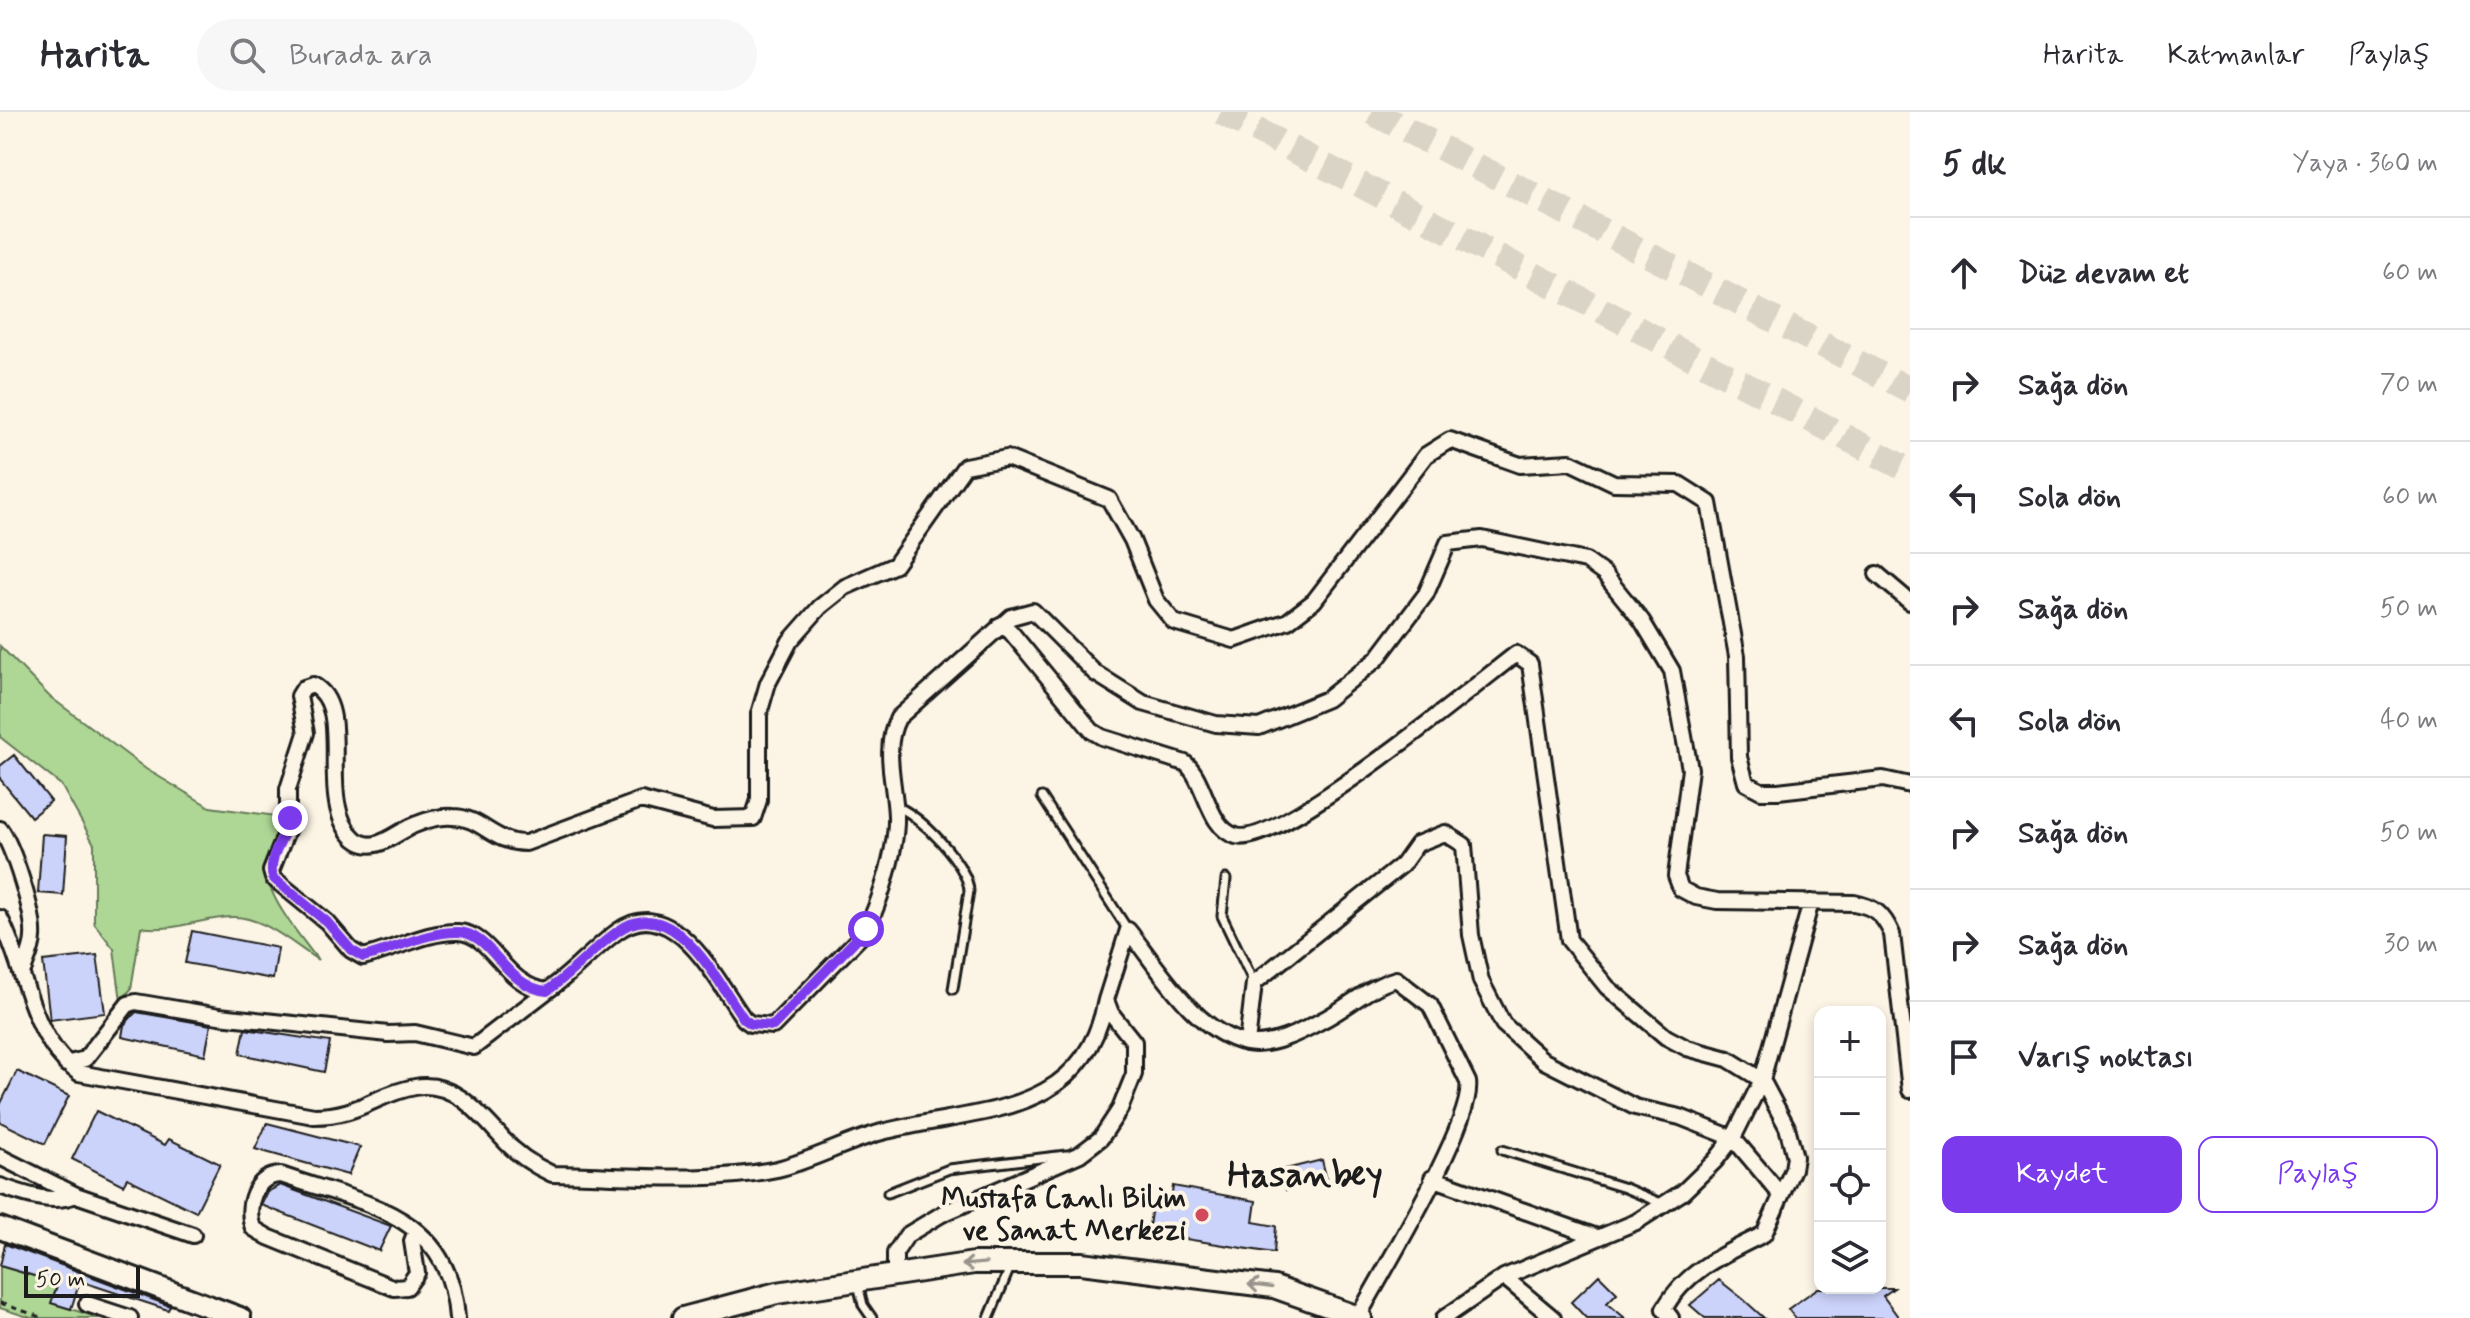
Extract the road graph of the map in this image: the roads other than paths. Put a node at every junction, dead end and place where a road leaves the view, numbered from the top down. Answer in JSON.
{"nodes":[{"id":1,"x":1877,"y":574,"type":"dead end"},
{"id":2,"x":1910,"y":602,"type":"edge"},
{"id":3,"x":1000,"y":625,"type":"junction"},
{"id":4,"x":1910,"y":785,"type":"edge"},
{"id":5,"x":1042,"y":797,"type":"dead end"},
{"id":6,"x":895,"y":806,"type":"junction"},
{"id":7,"x":0,"y":829,"type":"edge"},
{"id":8,"x":1226,"y":879,"type":"dead end"},
{"id":9,"x":1811,"y":902,"type":"junction"},
{"id":10,"x":0,"y":918,"type":"edge"},
{"id":11,"x":1128,"y":930,"type":"junction"},
{"id":12,"x":22,"y":973,"type":"junction"},
{"id":13,"x":1254,"y":983,"type":"junction"},
{"id":14,"x":953,"y":989,"type":"dead end"},
{"id":15,"x":547,"y":991,"type":"junction"},
{"id":16,"x":1106,"y":1000,"type":"junction"},
{"id":17,"x":1247,"y":1043,"type":"junction"},
{"id":18,"x":66,"y":1064,"type":"junction"},
{"id":19,"x":1762,"y":1080,"type":"junction"},
{"id":20,"x":1910,"y":1090,"type":"edge"},
{"id":21,"x":1733,"y":1138,"type":"junction"},
{"id":22,"x":1502,"y":1150,"type":"dead end"},
{"id":23,"x":1080,"y":1154,"type":"junction"},
{"id":24,"x":0,"y":1157,"type":"edge"},
{"id":25,"x":1432,"y":1178,"type":"junction"},
{"id":26,"x":0,"y":1186,"type":"edge"},
{"id":27,"x":888,"y":1193,"type":"dead end"},
{"id":28,"x":76,"y":1195,"type":"junction"},
{"id":29,"x":1781,"y":1195,"type":"junction"},
{"id":30,"x":1664,"y":1204,"type":"junction"},
{"id":31,"x":0,"y":1228,"type":"edge"},
{"id":32,"x":416,"y":1231,"type":"junction"},
{"id":33,"x":193,"y":1235,"type":"dead end"},
{"id":34,"x":1597,"y":1237,"type":"junction"},
{"id":35,"x":1012,"y":1263,"type":"junction"},
{"id":36,"x":895,"y":1276,"type":"junction"},
{"id":37,"x":1504,"y":1277,"type":"junction"},
{"id":38,"x":857,"y":1282,"type":"junction"},
{"id":39,"x":87,"y":1304,"type":"dead end"},
{"id":40,"x":1320,"y":1311,"type":"edge"},
{"id":41,"x":1360,"y":1317,"type":"edge"},
{"id":42,"x":130,"y":1318,"type":"edge"},
{"id":43,"x":240,"y":1318,"type":"edge"},
{"id":44,"x":457,"y":1318,"type":"edge"},
{"id":45,"x":683,"y":1318,"type":"edge"},
{"id":46,"x":872,"y":1318,"type":"edge"},
{"id":47,"x":989,"y":1318,"type":"edge"},
{"id":48,"x":1444,"y":1318,"type":"edge"},
{"id":49,"x":1553,"y":1318,"type":"edge"},
{"id":50,"x":1671,"y":1318,"type":"edge"}],
"edges":[{"from":1,"to":2,"type":"street"},
{"from":3,"to":6,"type":"street"},
{"from":3,"to":9,"type":"street"},
{"from":3,"to":19,"type":"street"},
{"from":4,"to":15,"type":"street"},
{"from":5,"to":11,"type":"lane"},
{"from":6,"to":14,"type":"lane"},
{"from":6,"to":15,"type":"street"},
{"from":7,"to":12,"type":"street"},
{"from":8,"to":13,"type":"lane"},
{"from":9,"to":19,"type":"street"},
{"from":9,"to":20,"type":"street"},
{"from":10,"to":12,"type":"street"},
{"from":11,"to":16,"type":"street"},
{"from":11,"to":17,"type":"street"},
{"from":12,"to":18,"type":"street"},
{"from":13,"to":17,"type":"street"},
{"from":13,"to":21,"type":"street"},
{"from":15,"to":18,"type":"street"},
{"from":16,"to":18,"type":"street"},
{"from":16,"to":23,"type":"street"},
{"from":17,"to":25,"type":"street"},
{"from":19,"to":21,"type":"street"},
{"from":19,"to":29,"type":"street"},
{"from":21,"to":29,"type":"street"},
{"from":21,"to":30,"type":"street"},
{"from":22,"to":30,"type":"lane"},
{"from":23,"to":27,"type":"lane"},
{"from":23,"to":36,"type":"street"},
{"from":24,"to":28,"type":"street"},
{"from":25,"to":34,"type":"street"},
{"from":25,"to":41,"type":"street"},
{"from":26,"to":28,"type":"street"},
{"from":28,"to":33,"type":"street"},
{"from":29,"to":50,"type":"street"},
{"from":30,"to":34,"type":"street"},
{"from":31,"to":43,"type":"main road"},
{"from":32,"to":32,"type":"street"},
{"from":32,"to":44,"type":"street"},
{"from":34,"to":37,"type":"street"},
{"from":35,"to":36,"type":"main road","one_way":true},
{"from":40,"to":35,"type":"main road","one_way":true},
{"from":35,"to":47,"type":"lane"},
{"from":36,"to":38,"type":"main road"},
{"from":37,"to":48,"type":"street"},
{"from":37,"to":49,"type":"street"},
{"from":38,"to":45,"type":"main road"},
{"from":38,"to":46,"type":"lane"},
{"from":39,"to":42,"type":"street"},
{"from":40,"to":41,"type":"main road"}]}
